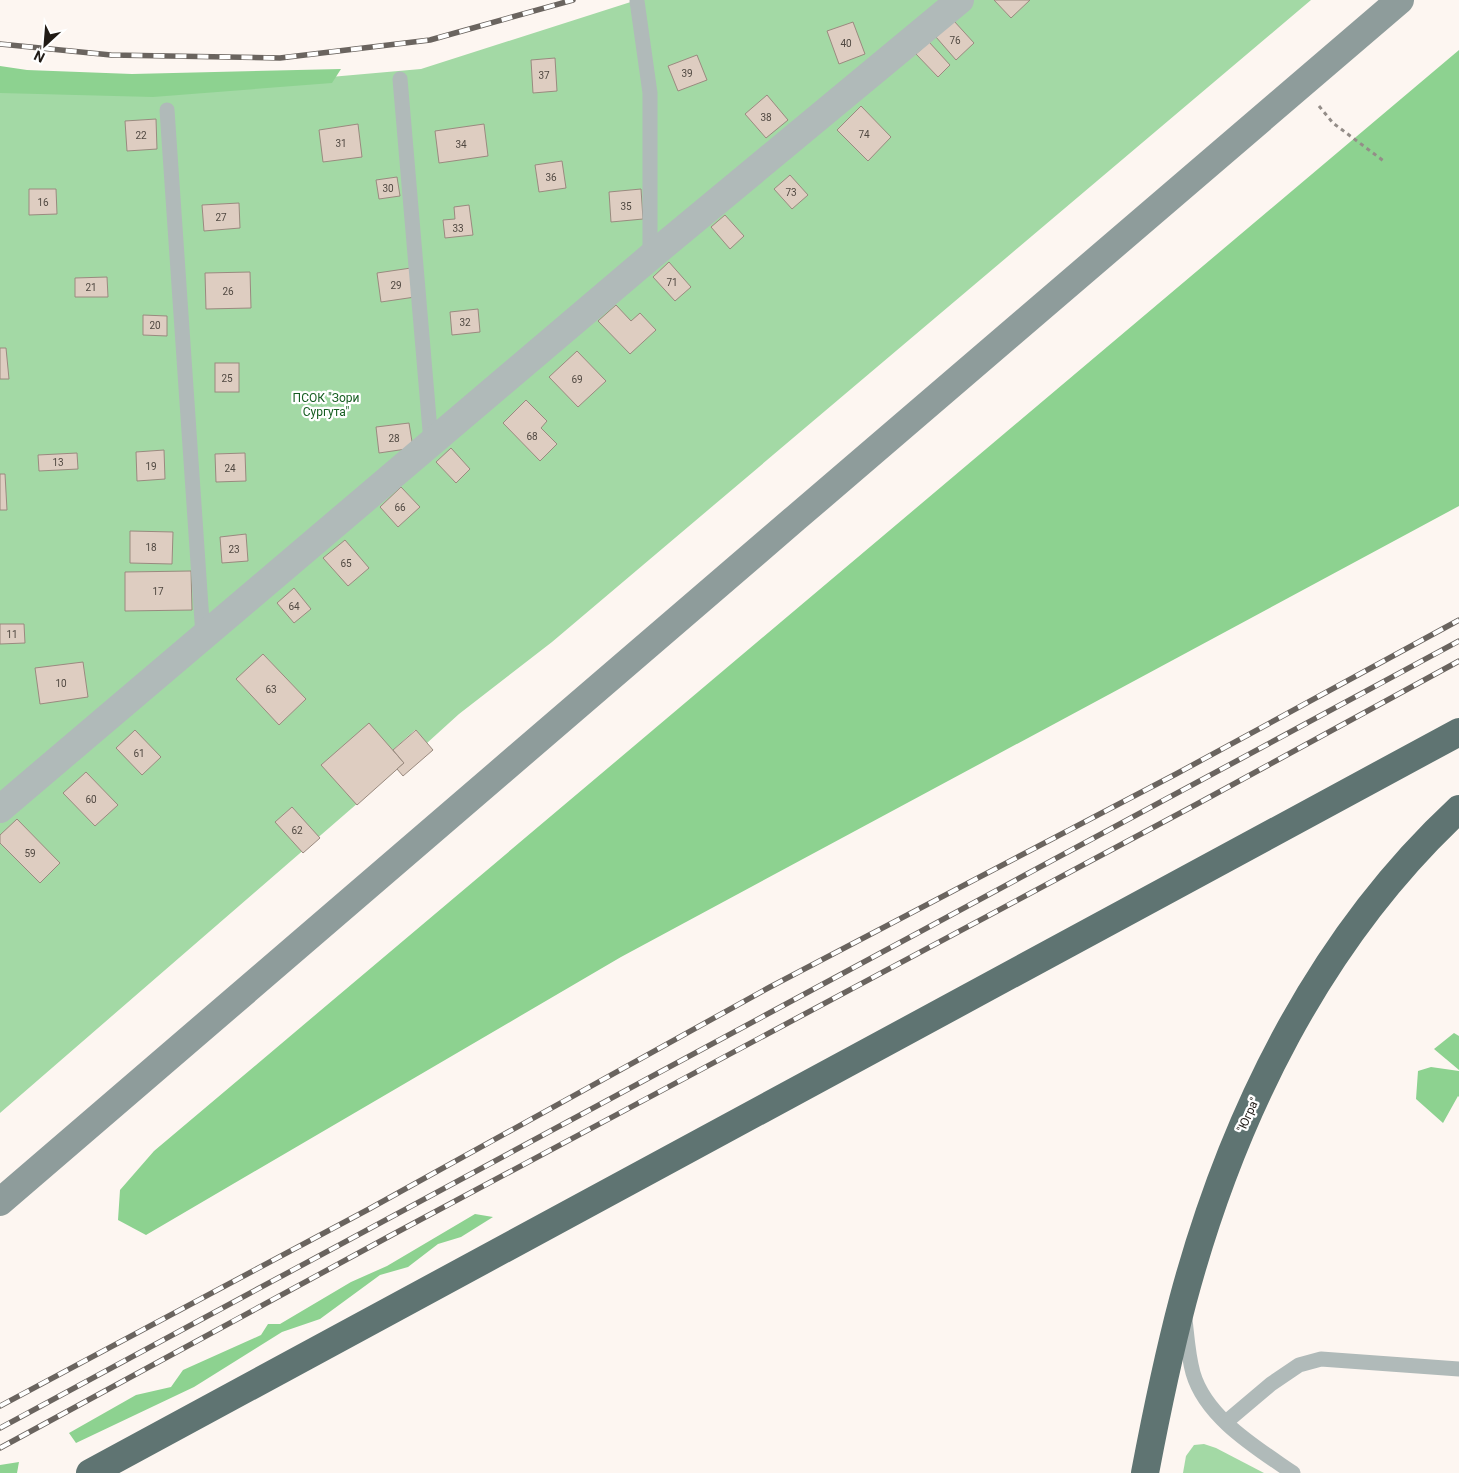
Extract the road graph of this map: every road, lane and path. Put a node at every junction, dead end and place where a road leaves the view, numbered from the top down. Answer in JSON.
{"nodes":[{"id":1,"x":960,"y":0,"type":"edge"},
{"id":2,"x":1400,"y":0,"type":"edge"},
{"id":3,"x":637,"y":1,"type":"dead end"},
{"id":4,"x":400,"y":79,"type":"dead end"},
{"id":5,"x":1300,"y":85,"type":"junction"},
{"id":6,"x":167,"y":110,"type":"dead end"},
{"id":7,"x":1385,"y":162,"type":"dead end"},
{"id":8,"x":650,"y":257,"type":"junction"},
{"id":9,"x":431,"y":442,"type":"junction"},
{"id":10,"x":203,"y":636,"type":"junction"},
{"id":11,"x":1459,"y":732,"type":"edge"},
{"id":12,"x":0,"y":808,"type":"edge"},
{"id":13,"x":1459,"y":809,"type":"edge"},
{"id":14,"x":0,"y":1202,"type":"edge"},
{"id":15,"x":1183,"y":1299,"type":"junction"},
{"id":16,"x":1459,"y":1369,"type":"edge"},
{"id":17,"x":1226,"y":1422,"type":"junction"},
{"id":18,"x":90,"y":1473,"type":"edge"},
{"id":19,"x":1145,"y":1473,"type":"edge"},
{"id":20,"x":1293,"y":1473,"type":"edge"}],
"edges":[{"from":1,"to":8,"type":"street"},
{"from":2,"to":5,"type":"main road"},
{"from":3,"to":8,"type":"lane"},
{"from":4,"to":9,"type":"lane"},
{"from":5,"to":7,"type":"path"},
{"from":5,"to":14,"type":"main road"},
{"from":6,"to":10,"type":"lane"},
{"from":8,"to":9,"type":"street"},
{"from":9,"to":10,"type":"street"},
{"from":10,"to":12,"type":"street"},
{"from":11,"to":18,"type":"highway"},
{"from":13,"to":15,"type":"highway","name":"\"Югра\""},
{"from":15,"to":17,"type":"lane"},
{"from":15,"to":19,"type":"highway","name":"\"Югра\""},
{"from":16,"to":17,"type":"lane"},
{"from":17,"to":20,"type":"lane"}]}
